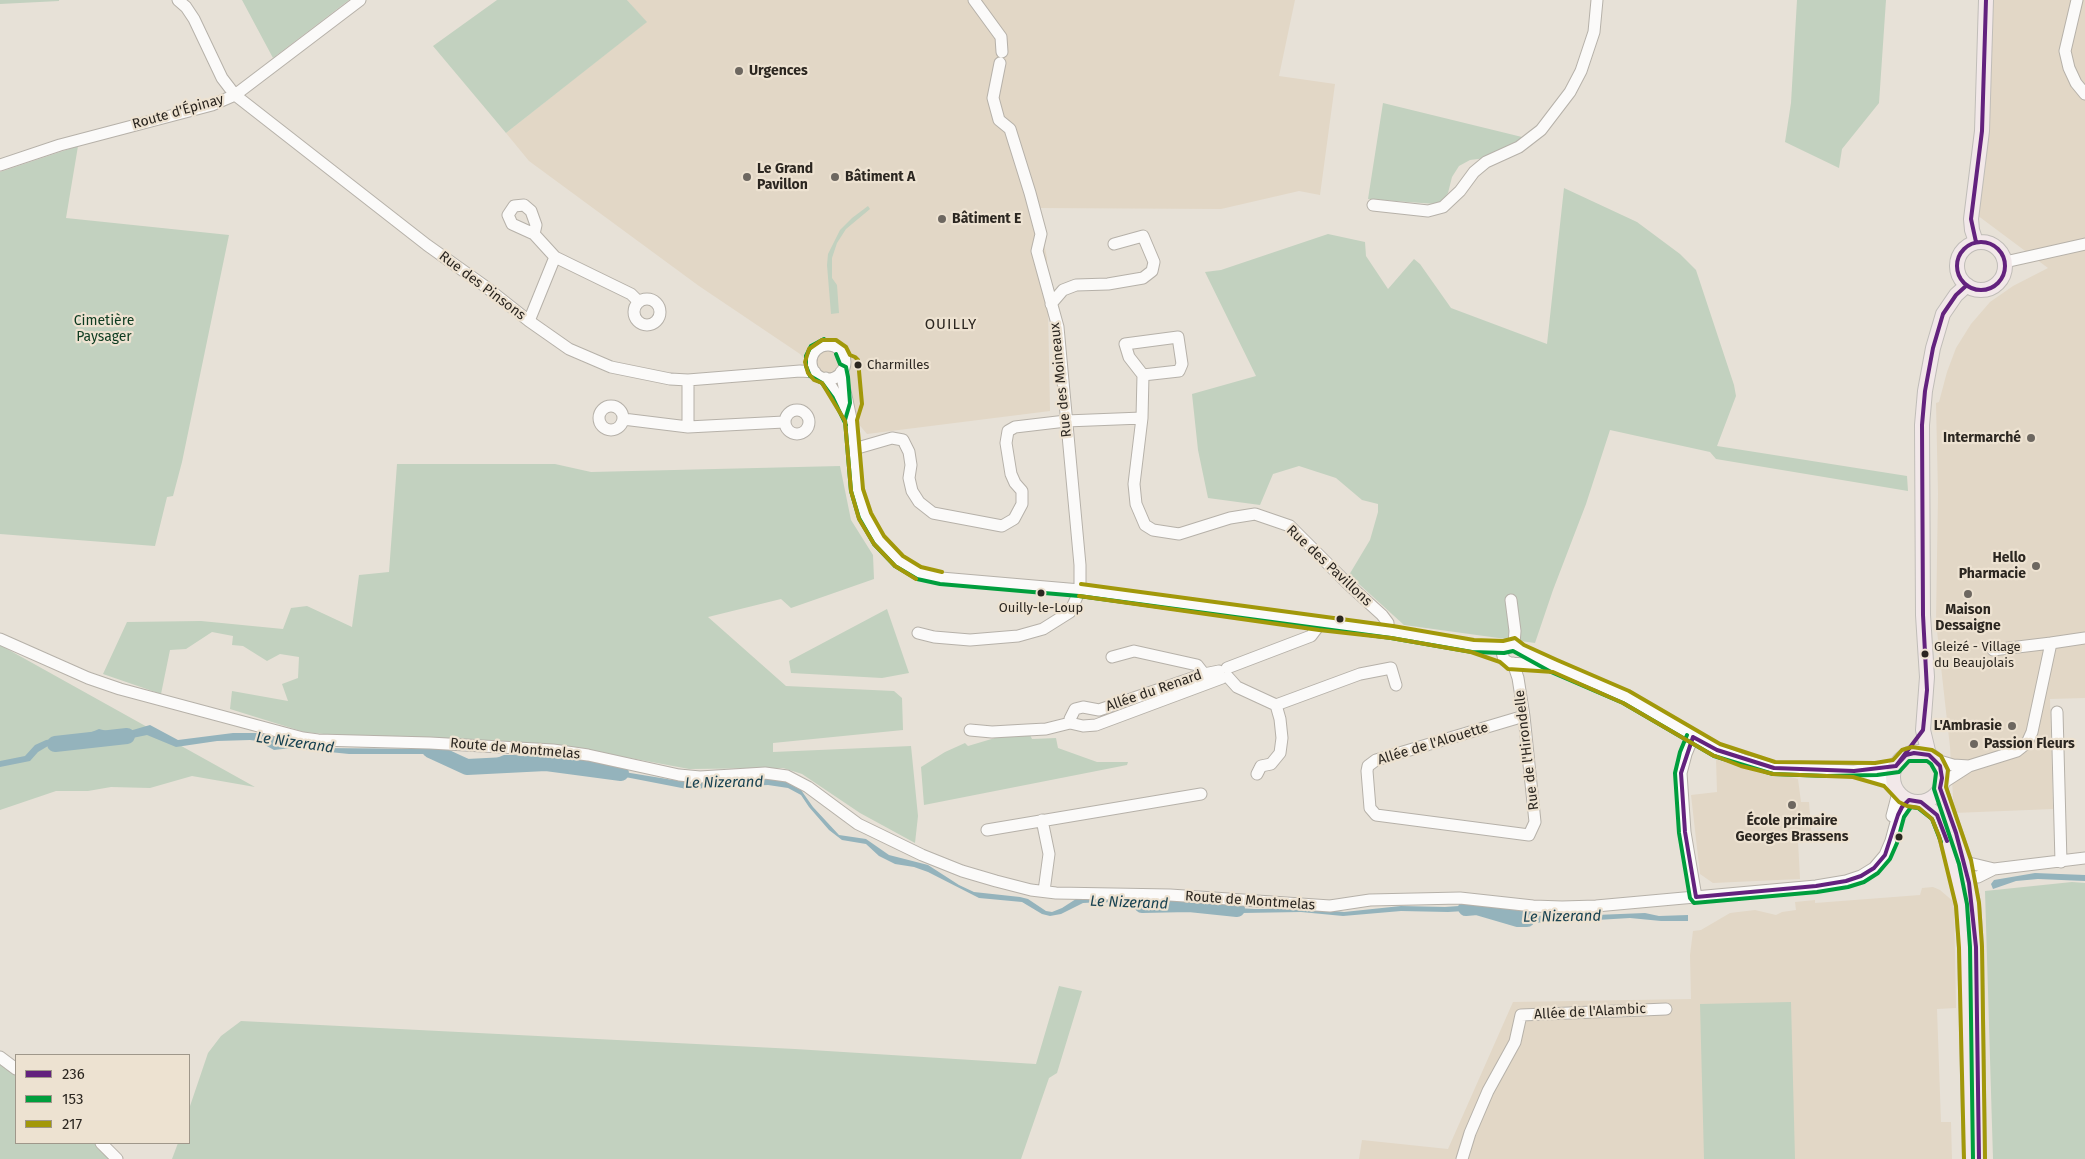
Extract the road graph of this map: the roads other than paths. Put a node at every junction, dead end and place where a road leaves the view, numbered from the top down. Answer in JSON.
{"nodes":[{"id":1,"x":178,"y":0,"type":"edge"},
{"id":2,"x":360,"y":0,"type":"edge"},
{"id":3,"x":974,"y":0,"type":"edge"},
{"id":4,"x":1597,"y":0,"type":"edge"},
{"id":5,"x":1986,"y":0,"type":"edge"},
{"id":6,"x":2076,"y":0,"type":"edge"},
{"id":7,"x":2085,"y":94,"type":"edge"},
{"id":8,"x":235,"y":95,"type":"junction"},
{"id":9,"x":0,"y":165,"type":"edge"},
{"id":10,"x":1373,"y":205,"type":"dead end"},
{"id":11,"x":534,"y":234,"type":"dead end"},
{"id":12,"x":1976,"y":242,"type":"junction"},
{"id":13,"x":1114,"y":244,"type":"dead end"},
{"id":14,"x":2085,"y":244,"type":"edge"},
{"id":15,"x":555,"y":257,"type":"junction"},
{"id":16,"x":2006,"y":262,"type":"junction"},
{"id":17,"x":1966,"y":285,"type":"junction"},
{"id":18,"x":639,"y":302,"type":"dead end"},
{"id":19,"x":1051,"y":304,"type":"junction"},
{"id":20,"x":529,"y":321,"type":"junction"},
{"id":21,"x":813,"y":366,"type":"junction"},
{"id":22,"x":841,"y":372,"type":"junction"},
{"id":23,"x":1143,"y":374,"type":"junction"},
{"id":24,"x":826,"y":378,"type":"junction"},
{"id":25,"x":688,"y":380,"type":"junction"},
{"id":26,"x":1142,"y":418,"type":"junction"},
{"id":27,"x":623,"y":419,"type":"dead end"},
{"id":28,"x":851,"y":420,"type":"junction"},
{"id":29,"x":1066,"y":421,"type":"junction"},
{"id":30,"x":784,"y":422,"type":"dead end"},
{"id":31,"x":688,"y":427,"type":"junction"},
{"id":32,"x":854,"y":448,"type":"junction"},
{"id":33,"x":1080,"y":590,"type":"junction"},
{"id":34,"x":1511,"y":600,"type":"dead end"},
{"id":35,"x":1320,"y":624,"type":"junction"},
{"id":36,"x":1388,"y":632,"type":"junction"},
{"id":37,"x":918,"y":633,"type":"dead end"},
{"id":38,"x":2085,"y":638,"type":"edge"},
{"id":39,"x":0,"y":639,"type":"edge"},
{"id":40,"x":2051,"y":643,"type":"junction"},
{"id":41,"x":1510,"y":650,"type":"junction"},
{"id":42,"x":1993,"y":650,"type":"dead end"},
{"id":43,"x":1112,"y":657,"type":"dead end"},
{"id":44,"x":1515,"y":663,"type":"junction"},
{"id":45,"x":1554,"y":666,"type":"junction"},
{"id":46,"x":1204,"y":674,"type":"junction"},
{"id":47,"x":1224,"y":674,"type":"junction"},
{"id":48,"x":1396,"y":685,"type":"dead end"},
{"id":49,"x":1276,"y":705,"type":"junction"},
{"id":50,"x":2057,"y":712,"type":"dead end"},
{"id":51,"x":1524,"y":716,"type":"junction"},
{"id":52,"x":1070,"y":723,"type":"junction"},
{"id":53,"x":970,"y":730,"type":"dead end"},
{"id":54,"x":1923,"y":730,"type":"junction"},
{"id":55,"x":1693,"y":737,"type":"junction"},
{"id":56,"x":1906,"y":755,"type":"junction"},
{"id":57,"x":1932,"y":758,"type":"junction"},
{"id":58,"x":1896,"y":766,"type":"junction"},
{"id":59,"x":1970,"y":766,"type":"junction"},
{"id":60,"x":1854,"y":771,"type":"junction"},
{"id":61,"x":1257,"y":774,"type":"dead end"},
{"id":62,"x":1941,"y":786,"type":"junction"},
{"id":63,"x":1201,"y":794,"type":"dead end"},
{"id":64,"x":1906,"y":795,"type":"junction"},
{"id":65,"x":1042,"y":820,"type":"junction"},
{"id":66,"x":987,"y":830,"type":"dead end"},
{"id":67,"x":1529,"y":835,"type":"joint"},
{"id":68,"x":2085,"y":858,"type":"edge"},
{"id":69,"x":1965,"y":862,"type":"junction"},
{"id":70,"x":2060,"y":862,"type":"junction"},
{"id":71,"x":1994,"y":869,"type":"junction"},
{"id":72,"x":1964,"y":886,"type":"junction"},
{"id":73,"x":1044,"y":891,"type":"junction"},
{"id":74,"x":1696,"y":897,"type":"junction"},
{"id":75,"x":1666,"y":1009,"type":"dead end"},
{"id":76,"x":0,"y":1057,"type":"edge"},
{"id":77,"x":15,"y":1068,"type":"edge"},
{"id":78,"x":102,"y":1144,"type":"edge"},
{"id":79,"x":117,"y":1159,"type":"edge"},
{"id":80,"x":1462,"y":1159,"type":"edge"},
{"id":81,"x":1970,"y":1159,"type":"edge"},
{"id":82,"x":1980,"y":1159,"type":"edge"}],
"edges":[{"from":1,"to":8,"type":"street","name":"Rue des Pinsons"},
{"from":2,"to":8,"type":"street","name":"Route d'Épinay"},
{"from":3,"to":19,"type":"street","name":"Rue des Moineaux"},
{"from":4,"to":10,"type":"street"},
{"from":5,"to":12,"type":"main road"},
{"from":6,"to":7,"type":"street"},
{"from":8,"to":9,"type":"street","name":"Route d'Épinay"},
{"from":8,"to":20,"type":"street","name":"Rue des Pinsons"},
{"from":11,"to":15,"type":"street"},
{"from":12,"to":16,"type":"main road"},
{"from":12,"to":17,"type":"main road"},
{"from":13,"to":19,"type":"street"},
{"from":14,"to":16,"type":"street"},
{"from":15,"to":18,"type":"street"},
{"from":15,"to":20,"type":"street"},
{"from":16,"to":17,"type":"main road"},
{"from":17,"to":54,"type":"main road"},
{"from":19,"to":29,"type":"street","name":"Rue des Moineaux"},
{"from":20,"to":25,"type":"street","name":"Rue des Pinsons"},
{"from":21,"to":22,"type":"street"},
{"from":21,"to":24,"type":"street"},
{"from":21,"to":25,"type":"street","name":"Rue des Pinsons"},
{"from":22,"to":24,"type":"street"},
{"from":22,"to":28,"type":"street"},
{"from":23,"to":23,"type":"street"},
{"from":23,"to":26,"type":"street","name":"Rue des Pavillons"},
{"from":24,"to":28,"type":"street"},
{"from":25,"to":31,"type":"street"},
{"from":26,"to":29,"type":"street"},
{"from":26,"to":36,"type":"street","name":"Rue des Pavillons"},
{"from":27,"to":31,"type":"street"},
{"from":28,"to":32,"type":"street"},
{"from":29,"to":32,"type":"street"},
{"from":29,"to":33,"type":"street","name":"Rue des Moineaux"},
{"from":30,"to":31,"type":"street"},
{"from":32,"to":33,"type":"street"},
{"from":33,"to":35,"type":"street"},
{"from":33,"to":37,"type":"street"},
{"from":34,"to":41,"type":"street"},
{"from":35,"to":36,"type":"street"},
{"from":35,"to":47,"type":"street","name":"Allée du Renard"},
{"from":36,"to":41,"type":"street"},
{"from":38,"to":40,"type":"street"},
{"from":39,"to":73,"type":"street","name":"Route de Montmelas"},
{"from":40,"to":42,"type":"street"},
{"from":40,"to":59,"type":"street"},
{"from":41,"to":44,"type":"street"},
{"from":41,"to":45,"type":"street"},
{"from":43,"to":46,"type":"street"},
{"from":44,"to":45,"type":"street"},
{"from":44,"to":51,"type":"street","name":"Rue de l'Hirondelle"},
{"from":45,"to":55,"type":"street"},
{"from":46,"to":47,"type":"street","name":"Allée du Renard"},
{"from":46,"to":52,"type":"street","name":"Allée du Renard"},
{"from":47,"to":49,"type":"street"},
{"from":47,"to":52,"type":"street","name":"Allée du Renard"},
{"from":48,"to":49,"type":"street"},
{"from":49,"to":61,"type":"street"},
{"from":50,"to":70,"type":"street"},
{"from":51,"to":67,"type":"street","name":"Rue de l'Hirondelle"},
{"from":51,"to":67,"type":"street","name":"Allée de l'Alouette"},
{"from":52,"to":53,"type":"street","name":"Allée du Renard"},
{"from":54,"to":56,"type":"main road"},
{"from":54,"to":57,"type":"main road"},
{"from":55,"to":60,"type":"street"},
{"from":55,"to":74,"type":"street"},
{"from":56,"to":57,"type":"main road"},
{"from":56,"to":58,"type":"main road"},
{"from":57,"to":59,"type":"street"},
{"from":57,"to":62,"type":"main road"},
{"from":58,"to":60,"type":"street"},
{"from":58,"to":64,"type":"main road"},
{"from":59,"to":62,"type":"street"},
{"from":60,"to":64,"type":"street"},
{"from":62,"to":64,"type":"main road"},
{"from":62,"to":69,"type":"main road"},
{"from":63,"to":65,"type":"street"},
{"from":64,"to":72,"type":"main road"},
{"from":64,"to":74,"type":"street","name":"Route de Montmelas"},
{"from":65,"to":66,"type":"street"},
{"from":65,"to":73,"type":"street"},
{"from":68,"to":70,"type":"street"},
{"from":69,"to":71,"type":"street"},
{"from":69,"to":72,"type":"main road"},
{"from":70,"to":71,"type":"street"},
{"from":71,"to":72,"type":"street"},
{"from":72,"to":81,"type":"main road"},
{"from":72,"to":82,"type":"main road"},
{"from":73,"to":74,"type":"street","name":"Route de Montmelas"},
{"from":75,"to":80,"type":"street","name":"Allée de l'Alambic"},
{"from":76,"to":77,"type":"street"},
{"from":78,"to":79,"type":"street"}]}
